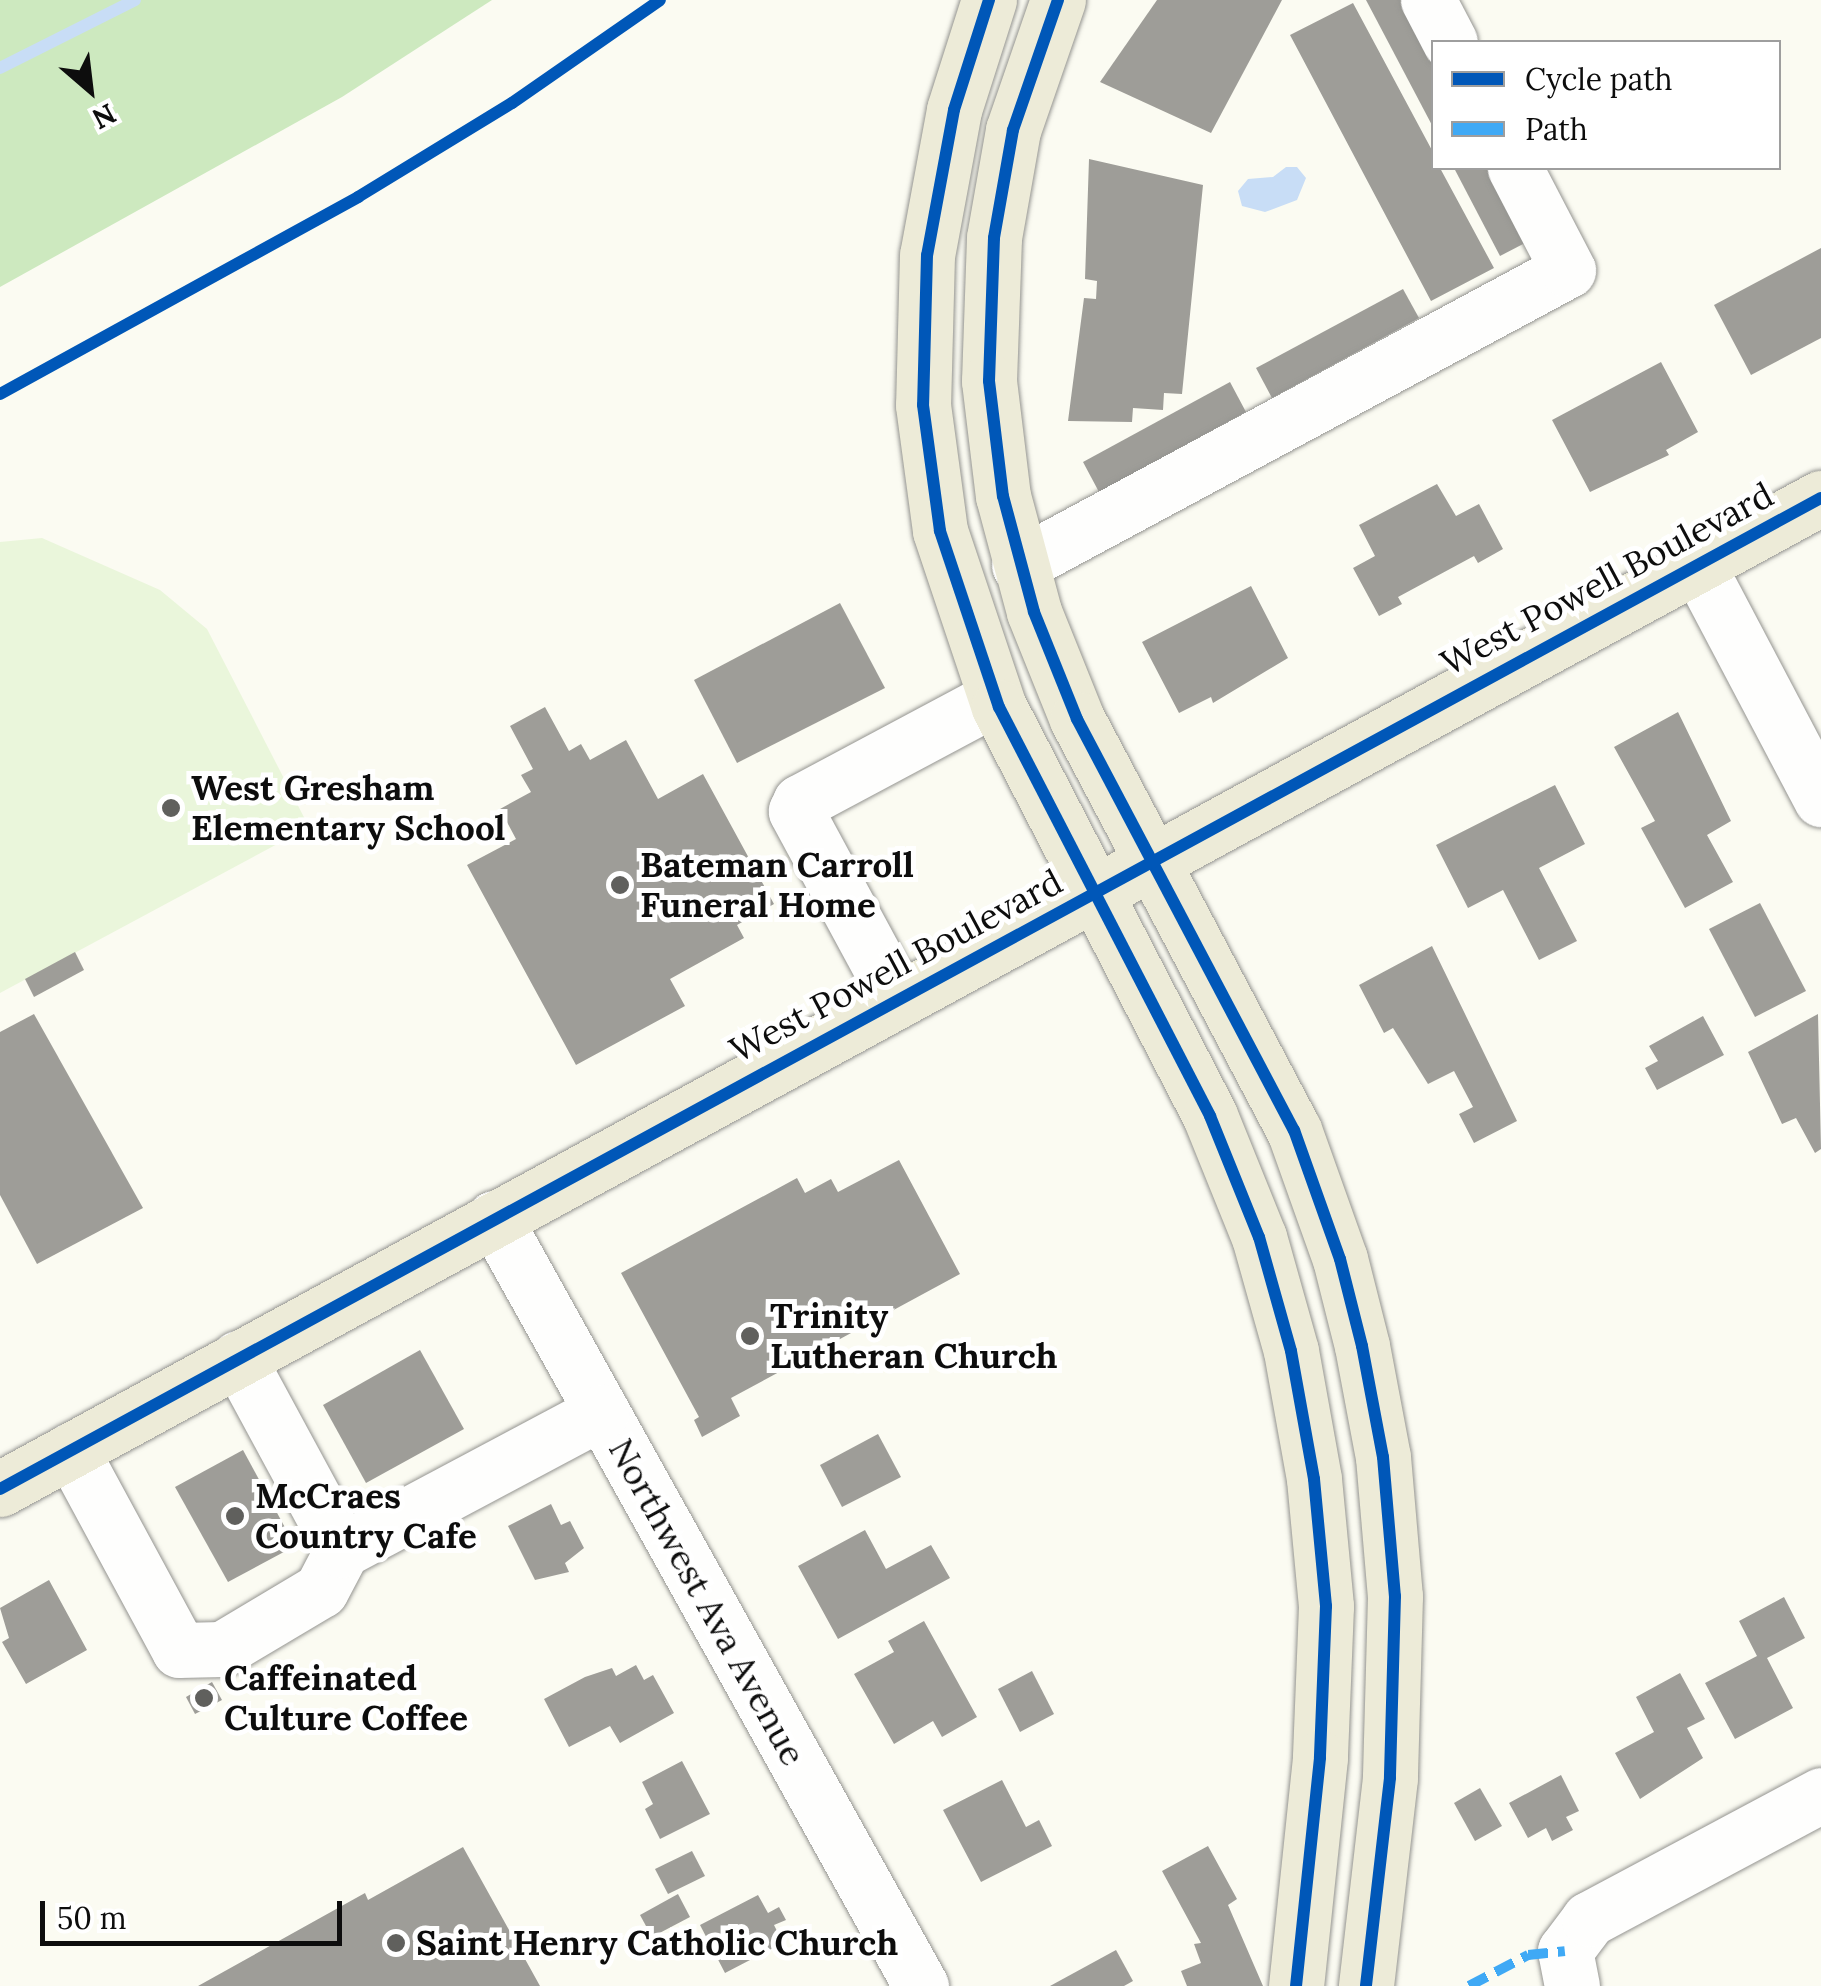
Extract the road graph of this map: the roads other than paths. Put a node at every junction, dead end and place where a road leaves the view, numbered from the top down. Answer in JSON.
{"nodes":[{"id":1,"x":1428,"y":0,"type":"edge"},
{"id":2,"x":988,"y":3,"type":"edge"},
{"id":3,"x":1053,"y":13,"type":"edge"},
{"id":4,"x":1449,"y":40,"type":"edge"},
{"id":5,"x":1516,"y":170,"type":"edge"},
{"id":6,"x":1821,"y":498,"type":"edge"},
{"id":7,"x":1019,"y":564,"type":"junction"},
{"id":8,"x":1697,"y":564,"type":"junction"},
{"id":9,"x":996,"y":698,"type":"junction"},
{"id":10,"x":1821,"y":799,"type":"edge"},
{"id":11,"x":1152,"y":859,"type":"junction"},
{"id":12,"x":1093,"y":893,"type":"junction"},
{"id":13,"x":898,"y":1000,"type":"junction"},
{"id":14,"x":494,"y":1218,"type":"junction"},
{"id":15,"x":238,"y":1358,"type":"junction"},
{"id":16,"x":602,"y":1412,"type":"junction"},
{"id":17,"x":72,"y":1450,"type":"junction"},
{"id":18,"x":0,"y":1489,"type":"edge"},
{"id":19,"x":342,"y":1550,"type":"junction"},
{"id":20,"x":1821,"y":1795,"type":"edge"},
{"id":21,"x":1568,"y":1968,"type":"edge"},
{"id":22,"x":921,"y":1986,"type":"edge"},
{"id":23,"x":1296,"y":1986,"type":"edge"},
{"id":24,"x":1366,"y":1986,"type":"edge"}],
"edges":[{"from":1,"to":4,"type":"street"},
{"from":2,"to":3,"type":"street"},
{"from":2,"to":9,"type":"main road"},
{"from":3,"to":7,"type":"main road"},
{"from":5,"to":7,"type":"street"},
{"from":6,"to":8,"type":"main road","name":"West Powell Boulevard"},
{"from":7,"to":11,"type":"main road"},
{"from":8,"to":10,"type":"street"},
{"from":8,"to":11,"type":"main road","name":"West Powell Boulevard"},
{"from":9,"to":12,"type":"main road"},
{"from":9,"to":13,"type":"street"},
{"from":11,"to":12,"type":"main road","name":"West Powell Boulevard"},
{"from":11,"to":24,"type":"main road"},
{"from":12,"to":13,"type":"main road","name":"West Powell Boulevard"},
{"from":12,"to":23,"type":"main road"},
{"from":13,"to":14,"type":"main road","name":"West Powell Boulevard"},
{"from":14,"to":15,"type":"main road","name":"West Powell Boulevard"},
{"from":14,"to":16,"type":"street","name":"Northwest Ava Avenue"},
{"from":15,"to":17,"type":"main road","name":"West Powell Boulevard"},
{"from":15,"to":19,"type":"street"},
{"from":16,"to":19,"type":"street"},
{"from":16,"to":22,"type":"street","name":"Northwest Ava Avenue"},
{"from":17,"to":18,"type":"main road","name":"West Powell Boulevard"},
{"from":17,"to":19,"type":"street"},
{"from":20,"to":21,"type":"street"}]}
